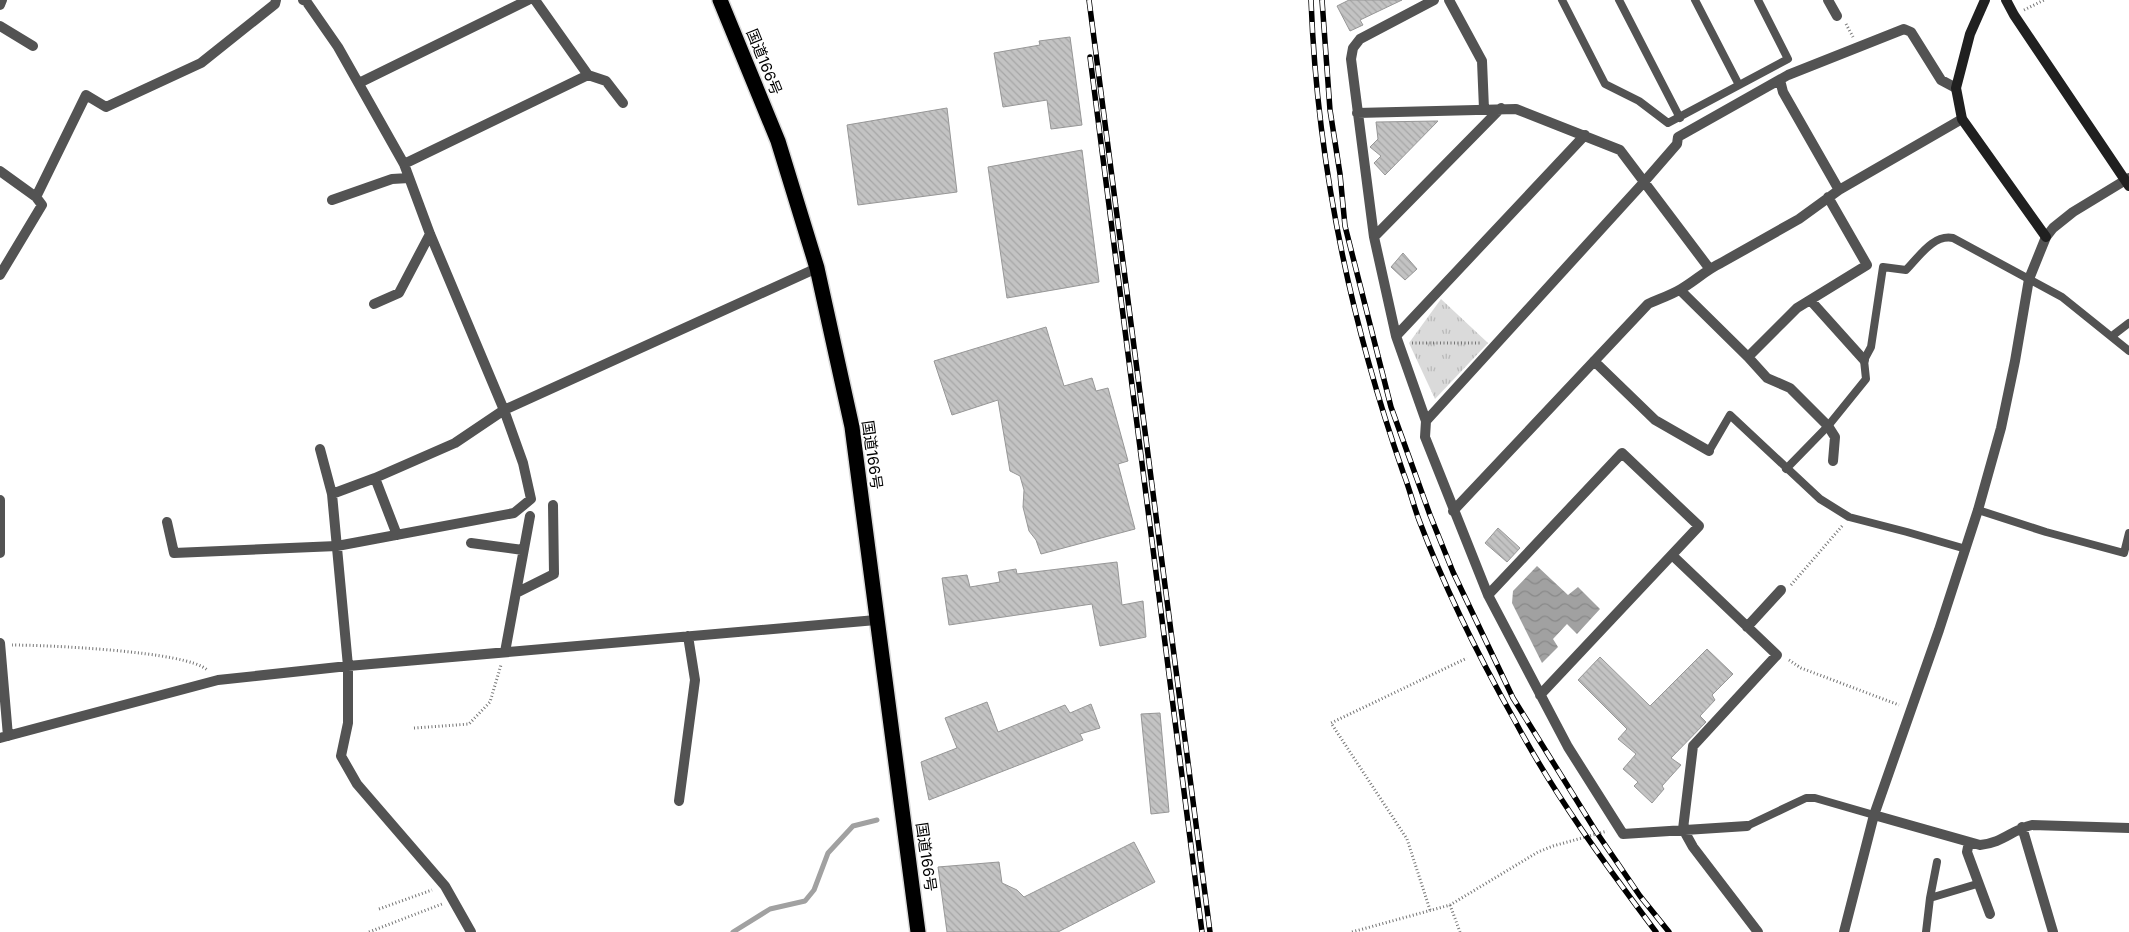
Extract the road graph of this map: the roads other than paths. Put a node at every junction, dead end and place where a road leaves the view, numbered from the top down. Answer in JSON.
{"nodes":[{"id":1,"x":2,"y":0,"type":"edge"},
{"id":2,"x":276,"y":0,"type":"edge"},
{"id":3,"x":306,"y":0,"type":"edge"},
{"id":4,"x":528,"y":0,"type":"edge"},
{"id":5,"x":535,"y":0,"type":"edge"},
{"id":6,"x":720,"y":0,"type":"edge"},
{"id":7,"x":1434,"y":0,"type":"edge"},
{"id":8,"x":1449,"y":0,"type":"edge"},
{"id":9,"x":1562,"y":0,"type":"edge"},
{"id":10,"x":1619,"y":0,"type":"edge"},
{"id":11,"x":1694,"y":0,"type":"edge"},
{"id":12,"x":1758,"y":0,"type":"edge"},
{"id":13,"x":1828,"y":0,"type":"edge"},
{"id":14,"x":1985,"y":0,"type":"edge"},
{"id":15,"x":2006,"y":0,"type":"edge"},
{"id":16,"x":0,"y":5,"type":"edge"},
{"id":17,"x":1837,"y":16,"type":"road end"},
{"id":18,"x":0,"y":26,"type":"edge"},
{"id":19,"x":33,"y":46,"type":"dead end"},
{"id":20,"x":588,"y":75,"type":"junction"},
{"id":21,"x":1780,"y":80,"type":"junction"},
{"id":22,"x":359,"y":83,"type":"junction"},
{"id":23,"x":1739,"y":85,"type":"junction"},
{"id":24,"x":1956,"y":88,"type":"junction"},
{"id":25,"x":623,"y":103,"type":"dead end"},
{"id":26,"x":1501,"y":108,"type":"junction"},
{"id":27,"x":1484,"y":109,"type":"junction"},
{"id":28,"x":1357,"y":113,"type":"junction"},
{"id":29,"x":1680,"y":118,"type":"junction"},
{"id":30,"x":1962,"y":119,"type":"junction"},
{"id":31,"x":1585,"y":135,"type":"junction"},
{"id":32,"x":404,"y":164,"type":"junction"},
{"id":33,"x":0,"y":171,"type":"edge"},
{"id":34,"x":409,"y":178,"type":"junction"},
{"id":35,"x":2128,"y":181,"type":"edge"},
{"id":36,"x":1644,"y":182,"type":"junction"},
{"id":37,"x":1839,"y":190,"type":"junction"},
{"id":38,"x":36,"y":197,"type":"junction"},
{"id":39,"x":1828,"y":197,"type":"junction"},
{"id":40,"x":332,"y":200,"type":"dead end"},
{"id":41,"x":430,"y":234,"type":"junction"},
{"id":42,"x":1374,"y":237,"type":"junction"},
{"id":43,"x":2046,"y":237,"type":"junction"},
{"id":44,"x":817,"y":268,"type":"junction"},
{"id":45,"x":1709,"y":268,"type":"junction"},
{"id":46,"x":0,"y":275,"type":"edge"},
{"id":47,"x":2029,"y":279,"type":"junction"},
{"id":48,"x":1680,"y":290,"type":"junction"},
{"id":49,"x":1811,"y":301,"type":"junction"},
{"id":50,"x":374,"y":304,"type":"dead end"},
{"id":51,"x":2129,"y":323,"type":"edge"},
{"id":52,"x":1396,"y":336,"type":"junction"},
{"id":53,"x":2112,"y":336,"type":"junction"},
{"id":54,"x":2129,"y":351,"type":"edge"},
{"id":55,"x":1748,"y":356,"type":"junction"},
{"id":56,"x":1864,"y":360,"type":"junction"},
{"id":57,"x":1594,"y":361,"type":"junction"},
{"id":58,"x":504,"y":410,"type":"junction"},
{"id":59,"x":1426,"y":421,"type":"junction"},
{"id":60,"x":1828,"y":426,"type":"junction"},
{"id":61,"x":320,"y":450,"type":"dead end"},
{"id":62,"x":1709,"y":451,"type":"joint"},
{"id":63,"x":1833,"y":461,"type":"dead end"},
{"id":64,"x":1786,"y":469,"type":"junction"},
{"id":65,"x":375,"y":478,"type":"junction"},
{"id":66,"x":332,"y":494,"type":"junction"},
{"id":67,"x":0,"y":500,"type":"edge"},
{"id":68,"x":553,"y":505,"type":"dead end"},
{"id":69,"x":1978,"y":510,"type":"junction"},
{"id":70,"x":1453,"y":511,"type":"junction"},
{"id":71,"x":530,"y":516,"type":"dead end"},
{"id":72,"x":167,"y":522,"type":"dead end"},
{"id":73,"x":2129,"y":533,"type":"edge"},
{"id":74,"x":396,"y":535,"type":"junction"},
{"id":75,"x":471,"y":543,"type":"dead end"},
{"id":76,"x":337,"y":546,"type":"junction"},
{"id":77,"x":1966,"y":549,"type":"junction"},
{"id":78,"x":523,"y":550,"type":"junction"},
{"id":79,"x":0,"y":553,"type":"edge"},
{"id":80,"x":1672,"y":555,"type":"junction"},
{"id":81,"x":1781,"y":590,"type":"road end"},
{"id":82,"x":516,"y":593,"type":"junction"},
{"id":83,"x":1488,"y":594,"type":"junction"},
{"id":84,"x":876,"y":620,"type":"junction"},
{"id":85,"x":1747,"y":627,"type":"junction"},
{"id":86,"x":688,"y":636,"type":"junction"},
{"id":87,"x":0,"y":644,"type":"edge"},
{"id":88,"x":505,"y":652,"type":"junction"},
{"id":89,"x":348,"y":666,"type":"junction"},
{"id":90,"x":1540,"y":695,"type":"junction"},
{"id":91,"x":4,"y":737,"type":"edge"},
{"id":92,"x":679,"y":801,"type":"dead end"},
{"id":93,"x":1874,"y":814,"type":"junction"},
{"id":94,"x":1747,"y":826,"type":"joint"},
{"id":95,"x":2022,"y":827,"type":"junction"},
{"id":96,"x":2129,"y":828,"type":"edge"},
{"id":97,"x":1683,"y":830,"type":"junction"},
{"id":98,"x":1969,"y":842,"type":"junction"},
{"id":99,"x":1937,"y":862,"type":"dead end"},
{"id":100,"x":1978,"y":884,"type":"junction"},
{"id":101,"x":1930,"y":898,"type":"junction"},
{"id":102,"x":1990,"y":914,"type":"dead end"},
{"id":103,"x":471,"y":932,"type":"edge"},
{"id":104,"x":918,"y":932,"type":"edge"},
{"id":105,"x":1758,"y":932,"type":"edge"},
{"id":106,"x":1844,"y":932,"type":"edge"},
{"id":107,"x":1926,"y":932,"type":"edge"},
{"id":108,"x":2053,"y":932,"type":"edge"}],
"edges":[{"from":1,"to":16,"type":"street"},
{"from":2,"to":38,"type":"street"},
{"from":3,"to":22,"type":"street"},
{"from":4,"to":22,"type":"street"},
{"from":5,"to":20,"type":"street"},
{"from":6,"to":44,"type":"highway","name":"国道166号"},
{"from":7,"to":28,"type":"street"},
{"from":8,"to":27,"type":"street"},
{"from":9,"to":29,"type":"lane"},
{"from":10,"to":29,"type":"lane"},
{"from":11,"to":23,"type":"lane"},
{"from":12,"to":23,"type":"lane"},
{"from":13,"to":17,"type":"street"},
{"from":14,"to":24,"type":"street"},
{"from":15,"to":35,"type":"street"},
{"from":18,"to":19,"type":"street"},
{"from":20,"to":25,"type":"street"},
{"from":20,"to":32,"type":"street"},
{"from":21,"to":24,"type":"street"},
{"from":21,"to":36,"type":"street"},
{"from":21,"to":37,"type":"street"},
{"from":22,"to":32,"type":"street"},
{"from":23,"to":29,"type":"lane"},
{"from":24,"to":30,"type":"street"},
{"from":26,"to":27,"type":"street"},
{"from":26,"to":31,"type":"street"},
{"from":26,"to":42,"type":"street"},
{"from":27,"to":28,"type":"street"},
{"from":28,"to":42,"type":"street"},
{"from":30,"to":37,"type":"street"},
{"from":30,"to":43,"type":"street"},
{"from":31,"to":36,"type":"street"},
{"from":31,"to":52,"type":"street"},
{"from":32,"to":34,"type":"street"},
{"from":33,"to":38,"type":"street"},
{"from":34,"to":40,"type":"street"},
{"from":34,"to":41,"type":"street"},
{"from":35,"to":43,"type":"street"},
{"from":36,"to":45,"type":"street"},
{"from":36,"to":59,"type":"street"},
{"from":37,"to":39,"type":"street"},
{"from":38,"to":46,"type":"street"},
{"from":39,"to":45,"type":"street"},
{"from":39,"to":49,"type":"street"},
{"from":41,"to":50,"type":"street"},
{"from":41,"to":58,"type":"street"},
{"from":42,"to":52,"type":"street"},
{"from":43,"to":47,"type":"street"},
{"from":44,"to":58,"type":"street"},
{"from":44,"to":84,"type":"highway","name":"国道166号"},
{"from":45,"to":48,"type":"street"},
{"from":47,"to":53,"type":"lane"},
{"from":47,"to":56,"type":"lane"},
{"from":47,"to":69,"type":"street"},
{"from":48,"to":55,"type":"street"},
{"from":48,"to":57,"type":"street"},
{"from":49,"to":55,"type":"street"},
{"from":49,"to":56,"type":"street"},
{"from":51,"to":53,"type":"lane"},
{"from":52,"to":59,"type":"street"},
{"from":53,"to":54,"type":"lane"},
{"from":55,"to":60,"type":"street"},
{"from":56,"to":60,"type":"lane"},
{"from":57,"to":62,"type":"street"},
{"from":57,"to":70,"type":"street"},
{"from":58,"to":65,"type":"street"},
{"from":58,"to":74,"type":"street"},
{"from":59,"to":70,"type":"street"},
{"from":60,"to":63,"type":"street"},
{"from":60,"to":64,"type":"lane"},
{"from":61,"to":66,"type":"street"},
{"from":62,"to":64,"type":"lane"},
{"from":64,"to":77,"type":"lane"},
{"from":65,"to":66,"type":"street"},
{"from":65,"to":74,"type":"street"},
{"from":66,"to":76,"type":"street"},
{"from":67,"to":79,"type":"street"},
{"from":68,"to":82,"type":"street"},
{"from":69,"to":73,"type":"lane"},
{"from":69,"to":77,"type":"street"},
{"from":70,"to":83,"type":"street"},
{"from":71,"to":78,"type":"street"},
{"from":72,"to":76,"type":"street"},
{"from":74,"to":76,"type":"street"},
{"from":75,"to":78,"type":"street"},
{"from":76,"to":89,"type":"street"},
{"from":77,"to":93,"type":"street"},
{"from":78,"to":82,"type":"street"},
{"from":80,"to":83,"type":"street"},
{"from":80,"to":85,"type":"street"},
{"from":80,"to":90,"type":"street"},
{"from":81,"to":85,"type":"street"},
{"from":82,"to":88,"type":"street"},
{"from":83,"to":90,"type":"street"},
{"from":84,"to":86,"type":"street"},
{"from":84,"to":104,"type":"highway","name":"国道166号"},
{"from":85,"to":97,"type":"street"},
{"from":86,"to":88,"type":"street"},
{"from":86,"to":92,"type":"street"},
{"from":87,"to":91,"type":"street"},
{"from":88,"to":89,"type":"street"},
{"from":89,"to":91,"type":"street"},
{"from":89,"to":103,"type":"street"},
{"from":90,"to":97,"type":"street"},
{"from":93,"to":94,"type":"lane"},
{"from":93,"to":98,"type":"street"},
{"from":93,"to":106,"type":"street"},
{"from":94,"to":97,"type":"street"},
{"from":95,"to":96,"type":"street"},
{"from":95,"to":98,"type":"street"},
{"from":95,"to":108,"type":"street"},
{"from":97,"to":105,"type":"street"},
{"from":98,"to":100,"type":"street"},
{"from":99,"to":101,"type":"lane"},
{"from":100,"to":101,"type":"lane"},
{"from":100,"to":102,"type":"street"},
{"from":101,"to":107,"type":"lane"}]}
